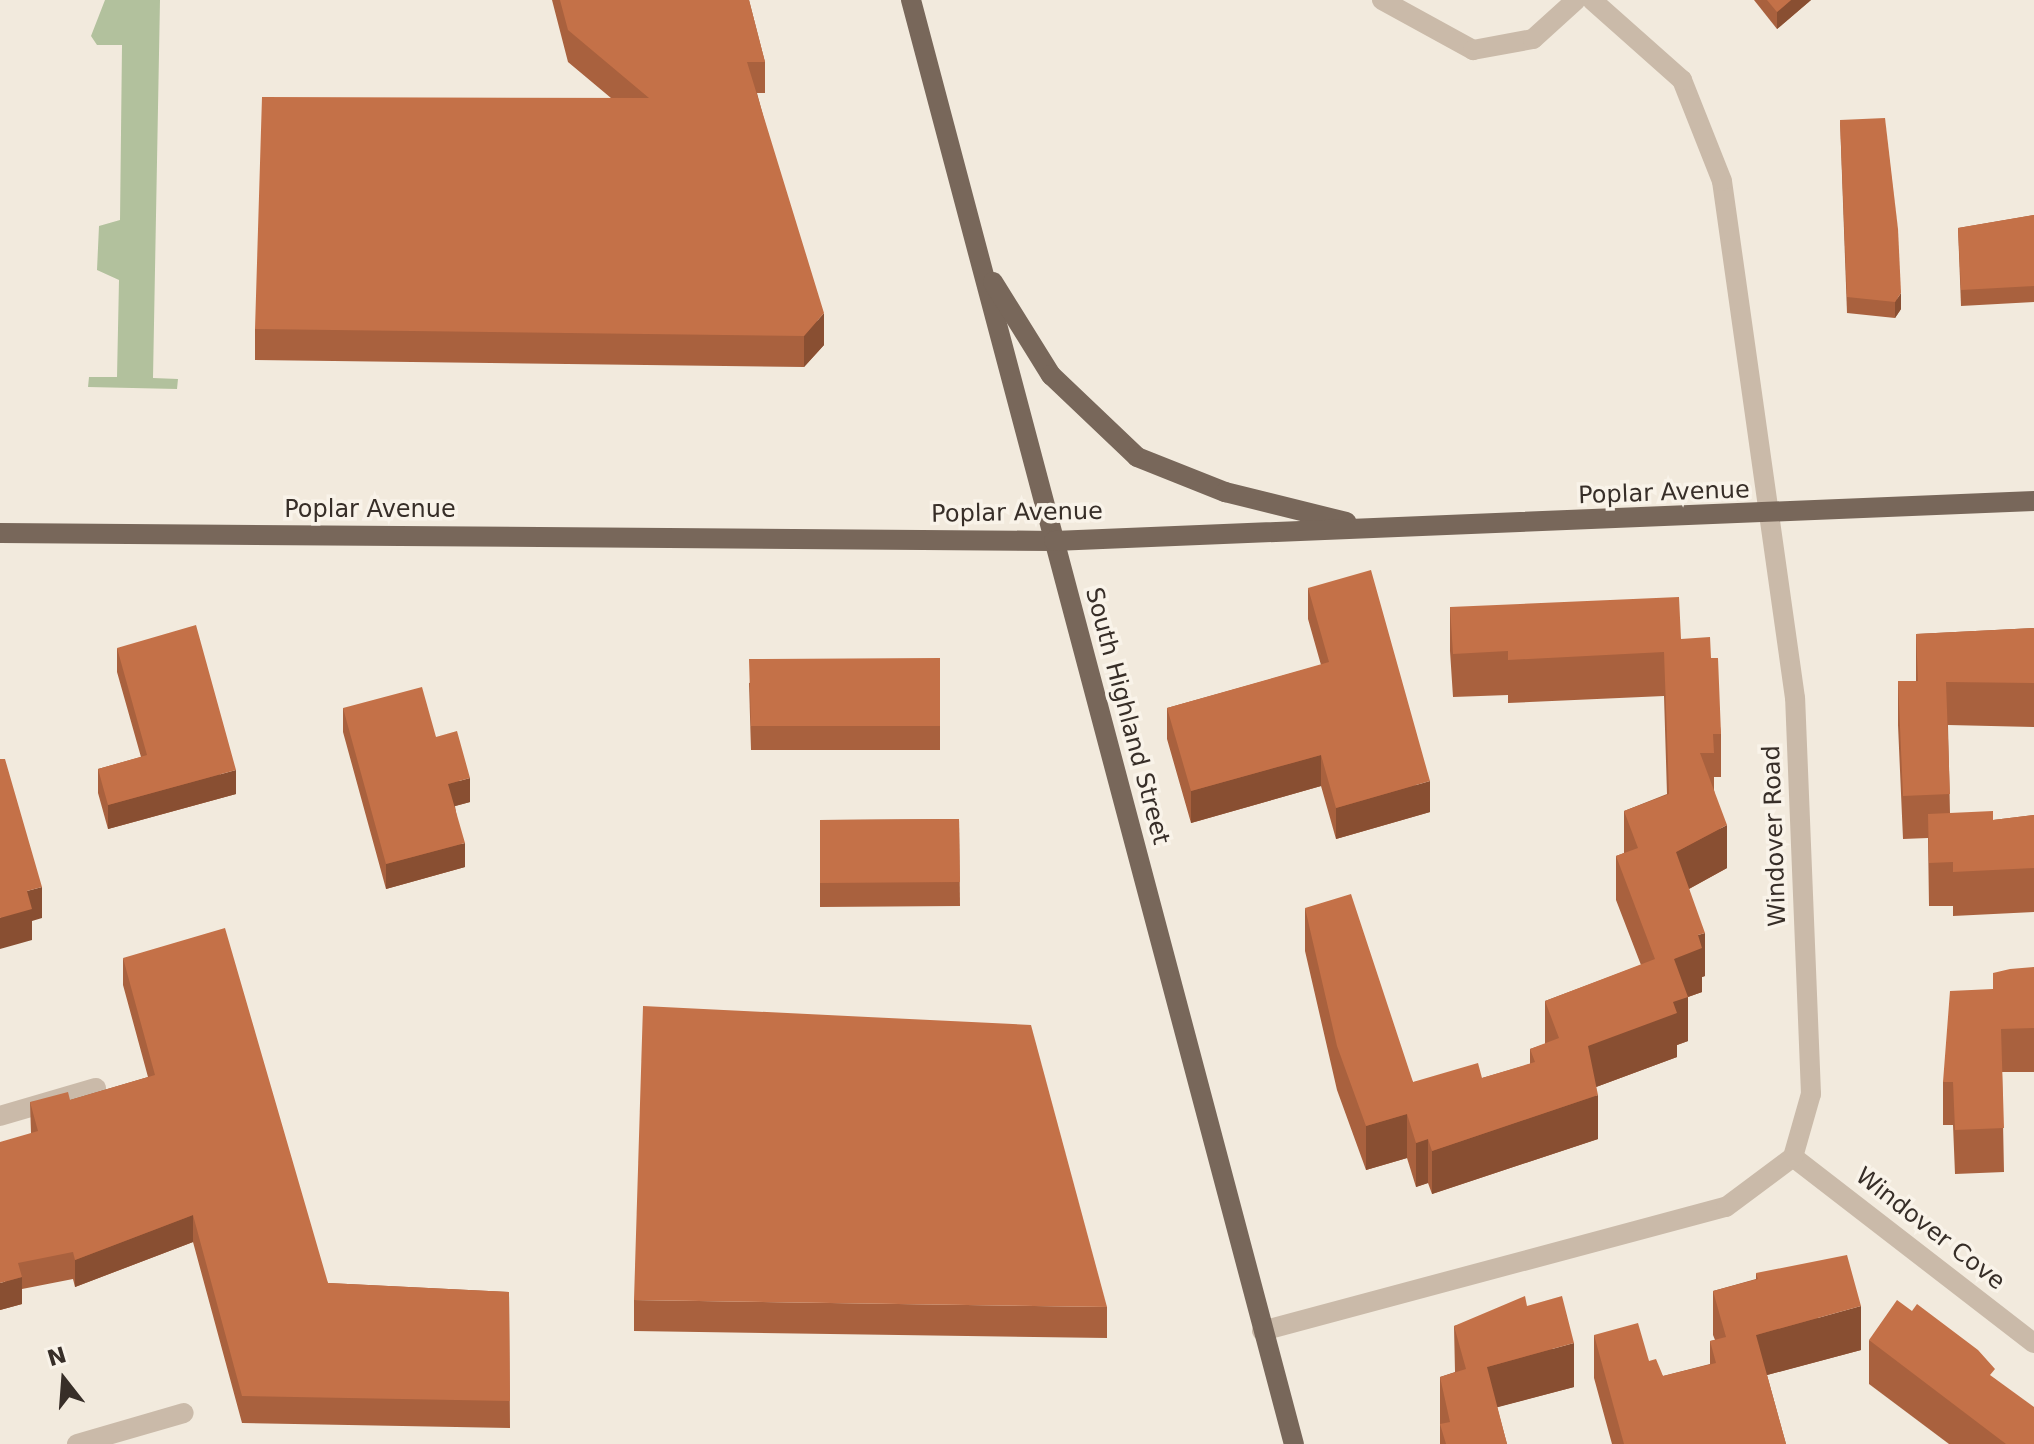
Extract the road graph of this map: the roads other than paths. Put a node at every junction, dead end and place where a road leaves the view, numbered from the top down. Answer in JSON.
{"nodes":[{"id":1,"x":911,"y":0,"type":"edge"},
{"id":2,"x":1382,"y":0,"type":"edge"},
{"id":3,"x":1576,"y":0,"type":"edge"},
{"id":4,"x":1592,"y":0,"type":"edge"},
{"id":5,"x":976,"y":244,"type":"junction"},
{"id":6,"x":2034,"y":501,"type":"edge"},
{"id":7,"x":1771,"y":516,"type":"junction"},
{"id":8,"x":1369,"y":528,"type":"junction"},
{"id":9,"x":0,"y":533,"type":"edge"},
{"id":10,"x":1054,"y":541,"type":"junction"},
{"id":11,"x":96,"y":1088,"type":"dead end"},
{"id":12,"x":0,"y":1116,"type":"edge"},
{"id":13,"x":1793,"y":1157,"type":"junction"},
{"id":14,"x":1262,"y":1331,"type":"junction"},
{"id":15,"x":2034,"y":1343,"type":"edge"},
{"id":16,"x":184,"y":1413,"type":"dead end"},
{"id":17,"x":77,"y":1444,"type":"edge"},
{"id":18,"x":1294,"y":1444,"type":"edge"}],
"edges":[{"from":1,"to":5,"type":"main road","name":"South Highland Street"},
{"from":2,"to":3,"type":"street"},
{"from":4,"to":7,"type":"street","name":"Windover Road"},
{"from":5,"to":8,"type":"main road"},
{"from":5,"to":10,"type":"main road","name":"South Highland Street"},
{"from":6,"to":7,"type":"main road","name":"Poplar Avenue"},
{"from":7,"to":8,"type":"main road","name":"Poplar Avenue"},
{"from":7,"to":13,"type":"street","name":"Windover Road"},
{"from":8,"to":10,"type":"main road","name":"Poplar Avenue"},
{"from":9,"to":10,"type":"main road","name":"Poplar Avenue"},
{"from":10,"to":14,"type":"main road","name":"South Highland Street"},
{"from":11,"to":12,"type":"street"},
{"from":13,"to":14,"type":"street"},
{"from":13,"to":15,"type":"street","name":"Windover Cove"},
{"from":14,"to":18,"type":"main road","name":"South Highland Street"},
{"from":16,"to":17,"type":"street"}]}
